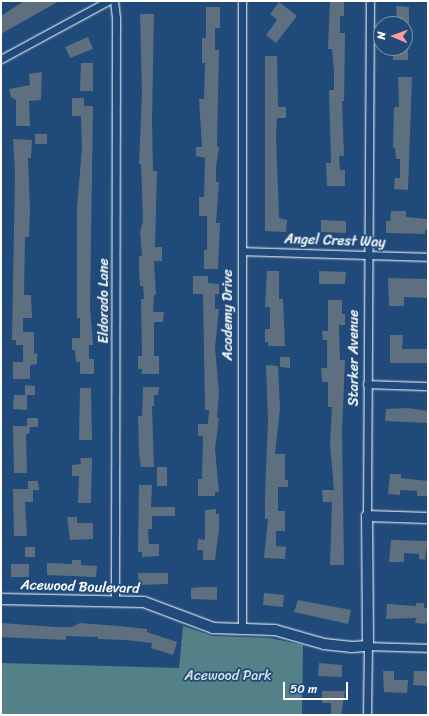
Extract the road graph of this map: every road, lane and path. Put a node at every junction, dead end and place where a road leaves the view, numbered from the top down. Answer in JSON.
{"nodes":[{"id":1,"x":108,"y":1,"type":"edge"},
{"id":2,"x":114,"y":1,"type":"edge"},
{"id":3,"x":242,"y":1,"type":"edge"},
{"id":4,"x":370,"y":1,"type":"edge"},
{"id":5,"x":1,"y":59,"type":"edge"},
{"id":6,"x":242,"y":251,"type":"junction"},
{"id":7,"x":368,"y":255,"type":"junction"},
{"id":8,"x":428,"y":257,"type":"edge"},
{"id":9,"x":368,"y":384,"type":"junction"},
{"id":10,"x":428,"y":386,"type":"edge"},
{"id":11,"x":367,"y":516,"type":"junction"},
{"id":12,"x":428,"y":518,"type":"edge"},
{"id":13,"x":1,"y":599,"type":"edge"},
{"id":14,"x":115,"y":601,"type":"junction"},
{"id":15,"x":242,"y":630,"type":"junction"},
{"id":16,"x":368,"y":646,"type":"junction"},
{"id":17,"x":428,"y":648,"type":"edge"},
{"id":18,"x":367,"y":715,"type":"edge"}],
"edges":[{"from":1,"to":5,"type":"street"},
{"from":2,"to":14,"type":"street","name":"Eldorado Lane"},
{"from":3,"to":6,"type":"street","name":"Academy Drive"},
{"from":4,"to":7,"type":"street","name":"Starker Avenue"},
{"from":6,"to":7,"type":"street","name":"Angel Crest Way"},
{"from":6,"to":15,"type":"street","name":"Academy Drive"},
{"from":7,"to":8,"type":"street","name":"Angel Crest Way"},
{"from":7,"to":9,"type":"street","name":"Starker Avenue"},
{"from":9,"to":10,"type":"street"},
{"from":9,"to":11,"type":"street","name":"Starker Avenue"},
{"from":11,"to":12,"type":"street"},
{"from":11,"to":16,"type":"street","name":"Starker Avenue"},
{"from":13,"to":14,"type":"street","name":"Acewood Boulevard"},
{"from":14,"to":15,"type":"street","name":"Acewood Boulevard"},
{"from":15,"to":16,"type":"street","name":"Acewood Boulevard"},
{"from":16,"to":17,"type":"street"},
{"from":16,"to":18,"type":"street","name":"Starker Avenue"}]}
